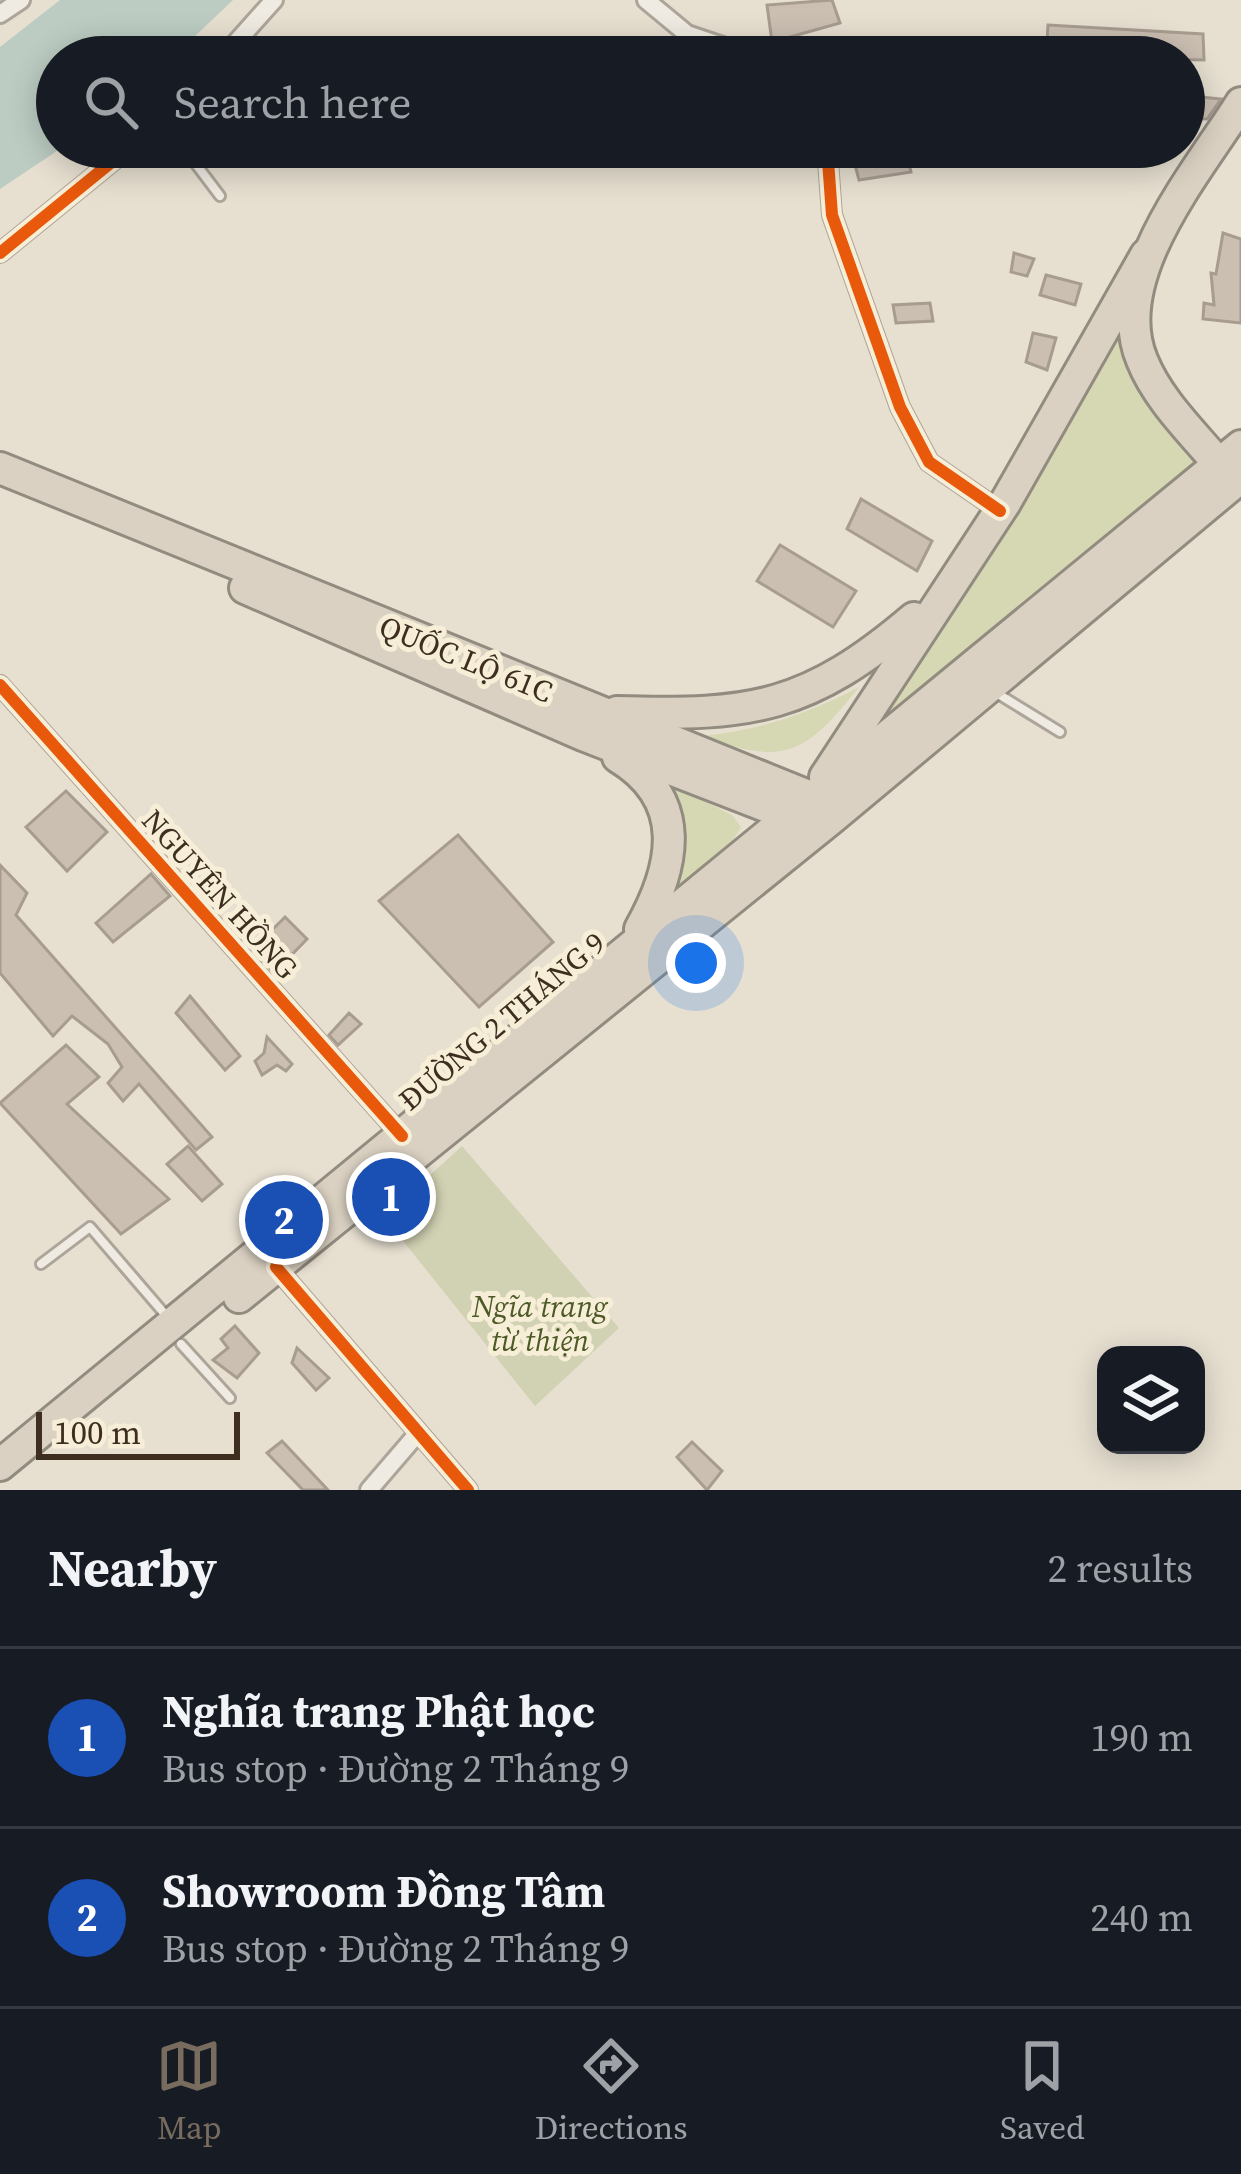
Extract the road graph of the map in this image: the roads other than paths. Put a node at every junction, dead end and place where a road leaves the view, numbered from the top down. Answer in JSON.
{"nodes":[{"id":1,"x":21,"y":0,"type":"edge"},
{"id":2,"x":274,"y":0,"type":"edge"},
{"id":3,"x":646,"y":0,"type":"edge"},
{"id":4,"x":0,"y":14,"type":"edge"},
{"id":5,"x":242,"y":36,"type":"edge"},
{"id":6,"x":693,"y":36,"type":"edge"},
{"id":7,"x":1241,"y":103,"type":"edge"},
{"id":8,"x":1241,"y":127,"type":"edge"},
{"id":9,"x":1205,"y":160,"type":"edge"},
{"id":10,"x":104,"y":168,"type":"edge"},
{"id":11,"x":199,"y":168,"type":"edge"},
{"id":12,"x":828,"y":168,"type":"edge"},
{"id":13,"x":1200,"y":168,"type":"edge"},
{"id":14,"x":220,"y":196,"type":"dead end"},
{"id":15,"x":0,"y":253,"type":"edge"},
{"id":16,"x":1145,"y":255,"type":"junction"},
{"id":17,"x":1235,"y":464,"type":"edge"},
{"id":18,"x":0,"y":468,"type":"edge"},
{"id":19,"x":1000,"y":511,"type":"junction"},
{"id":20,"x":946,"y":591,"type":"junction"},
{"id":21,"x":0,"y":685,"type":"edge"},
{"id":22,"x":989,"y":686,"type":"junction"},
{"id":23,"x":588,"y":723,"type":"junction"},
{"id":24,"x":1060,"y":732,"type":"dead end"},
{"id":25,"x":811,"y":817,"type":"junction"},
{"id":26,"x":626,"y":949,"type":"junction"},
{"id":27,"x":402,"y":1136,"type":"junction"},
{"id":28,"x":40,"y":1264,"type":"dead end"},
{"id":29,"x":276,"y":1268,"type":"junction"},
{"id":30,"x":177,"y":1334,"type":"junction"},
{"id":31,"x":230,"y":1398,"type":"dead end"},
{"id":32,"x":418,"y":1433,"type":"junction"},
{"id":33,"x":0,"y":1465,"type":"edge"},
{"id":34,"x":2,"y":1490,"type":"edge"},
{"id":35,"x":369,"y":1490,"type":"edge"},
{"id":36,"x":468,"y":1490,"type":"edge"}],
"edges":[{"from":1,"to":4,"type":"street"},
{"from":2,"to":5,"type":"street"},
{"from":3,"to":6,"type":"street"},
{"from":7,"to":9,"type":"highway"},
{"from":8,"to":17,"type":"highway"},
{"from":10,"to":15,"type":"street"},
{"from":11,"to":14,"type":"lane"},
{"from":12,"to":19,"type":"street"},
{"from":13,"to":16,"type":"highway"},
{"from":16,"to":17,"type":"highway"},
{"from":16,"to":19,"type":"highway"},
{"from":17,"to":22,"type":"highway","name":"ĐƯỜNG 2 THÁNG 9"},
{"from":17,"to":25,"type":"highway","name":"ĐƯỜNG 2 THÁNG 9"},
{"from":18,"to":23,"type":"highway","name":"QUỐC LỘ 61C"},
{"from":19,"to":20,"type":"highway"},
{"from":20,"to":23,"type":"highway"},
{"from":20,"to":25,"type":"highway"},
{"from":21,"to":27,"type":"street","name":"NGUYÊN HỒNG"},
{"from":22,"to":24,"type":"lane"},
{"from":22,"to":25,"type":"highway","name":"ĐƯỜNG 2 THÁNG 9"},
{"from":23,"to":25,"type":"highway","name":"QUỐC LỘ 61C"},
{"from":23,"to":26,"type":"highway"},
{"from":25,"to":26,"type":"highway","name":"ĐƯỜNG 2 THÁNG 9"},
{"from":25,"to":29,"type":"highway","name":"ĐƯỜNG 2 THÁNG 9"},
{"from":26,"to":27,"type":"highway","name":"ĐƯỜNG 2 THÁNG 9"},
{"from":27,"to":30,"type":"highway","name":"ĐƯỜNG 2 THÁNG 9"},
{"from":28,"to":30,"type":"lane"},
{"from":29,"to":30,"type":"highway","name":"ĐƯỜNG 2 THÁNG 9"},
{"from":29,"to":32,"type":"street"},
{"from":30,"to":31,"type":"lane"},
{"from":30,"to":33,"type":"highway","name":"ĐƯỜNG 2 THÁNG 9"},
{"from":30,"to":34,"type":"highway","name":"ĐƯỜNG 2 THÁNG 9"},
{"from":32,"to":35,"type":"street"},
{"from":32,"to":36,"type":"street"}]}
